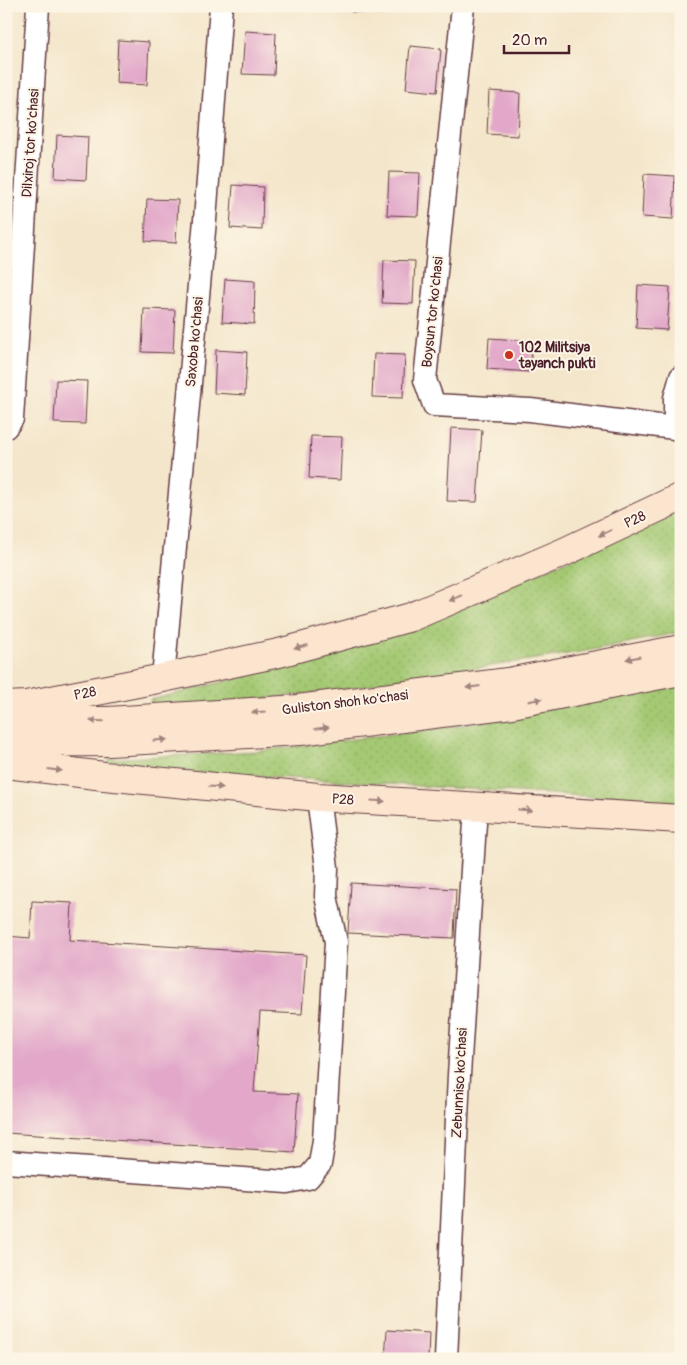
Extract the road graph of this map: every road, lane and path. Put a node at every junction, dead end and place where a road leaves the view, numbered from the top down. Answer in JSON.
{"nodes":[{"id":1,"x":38,"y":6,"type":"edge"},
{"id":2,"x":221,"y":6,"type":"edge"},
{"id":3,"x":463,"y":6,"type":"edge"},
{"id":4,"x":681,"y":378,"type":"edge"},
{"id":5,"x":6,"y":427,"type":"edge"},
{"id":6,"x":678,"y":430,"type":"edge"},
{"id":7,"x":681,"y":497,"type":"edge"},
{"id":8,"x":681,"y":649,"type":"edge"},
{"id":9,"x":681,"y":671,"type":"edge"},
{"id":10,"x":164,"y":678,"type":"junction"},
{"id":11,"x":6,"y":706,"type":"edge"},
{"id":12,"x":6,"y":720,"type":"edge"},
{"id":13,"x":6,"y":743,"type":"edge"},
{"id":14,"x":6,"y":764,"type":"edge"},
{"id":15,"x":318,"y":797,"type":"junction"},
{"id":16,"x":476,"y":807,"type":"junction"},
{"id":17,"x":681,"y":819,"type":"edge"},
{"id":18,"x":6,"y":1162,"type":"edge"},
{"id":19,"x":446,"y":1359,"type":"edge"}],
"edges":[{"from":1,"to":5,"type":"street","name":"Dilxiroj tor ko'chasi"},
{"from":2,"to":10,"type":"street","name":"Saxoba ko'chasi"},
{"from":3,"to":6,"type":"street","name":"Boysun tor ko'chasi"},
{"from":4,"to":6,"type":"street"},
{"from":7,"to":10,"type":"main road","name":"Р28","one_way":true},
{"from":8,"to":12,"type":"main road","name":"Guliston shoh ko'chasi","one_way":true},
{"from":13,"to":9,"type":"main road","name":"Guliston shoh ko'chasi","one_way":true},
{"from":10,"to":11,"type":"main road","name":"P28"},
{"from":14,"to":15,"type":"main road","name":"Р28","one_way":true},
{"from":15,"to":16,"type":"main road","name":"Р28","one_way":true},
{"from":15,"to":18,"type":"street"},
{"from":16,"to":17,"type":"main road","name":"Р28","one_way":true},
{"from":16,"to":19,"type":"street","name":"Zebunniso ko'chasi"}]}
